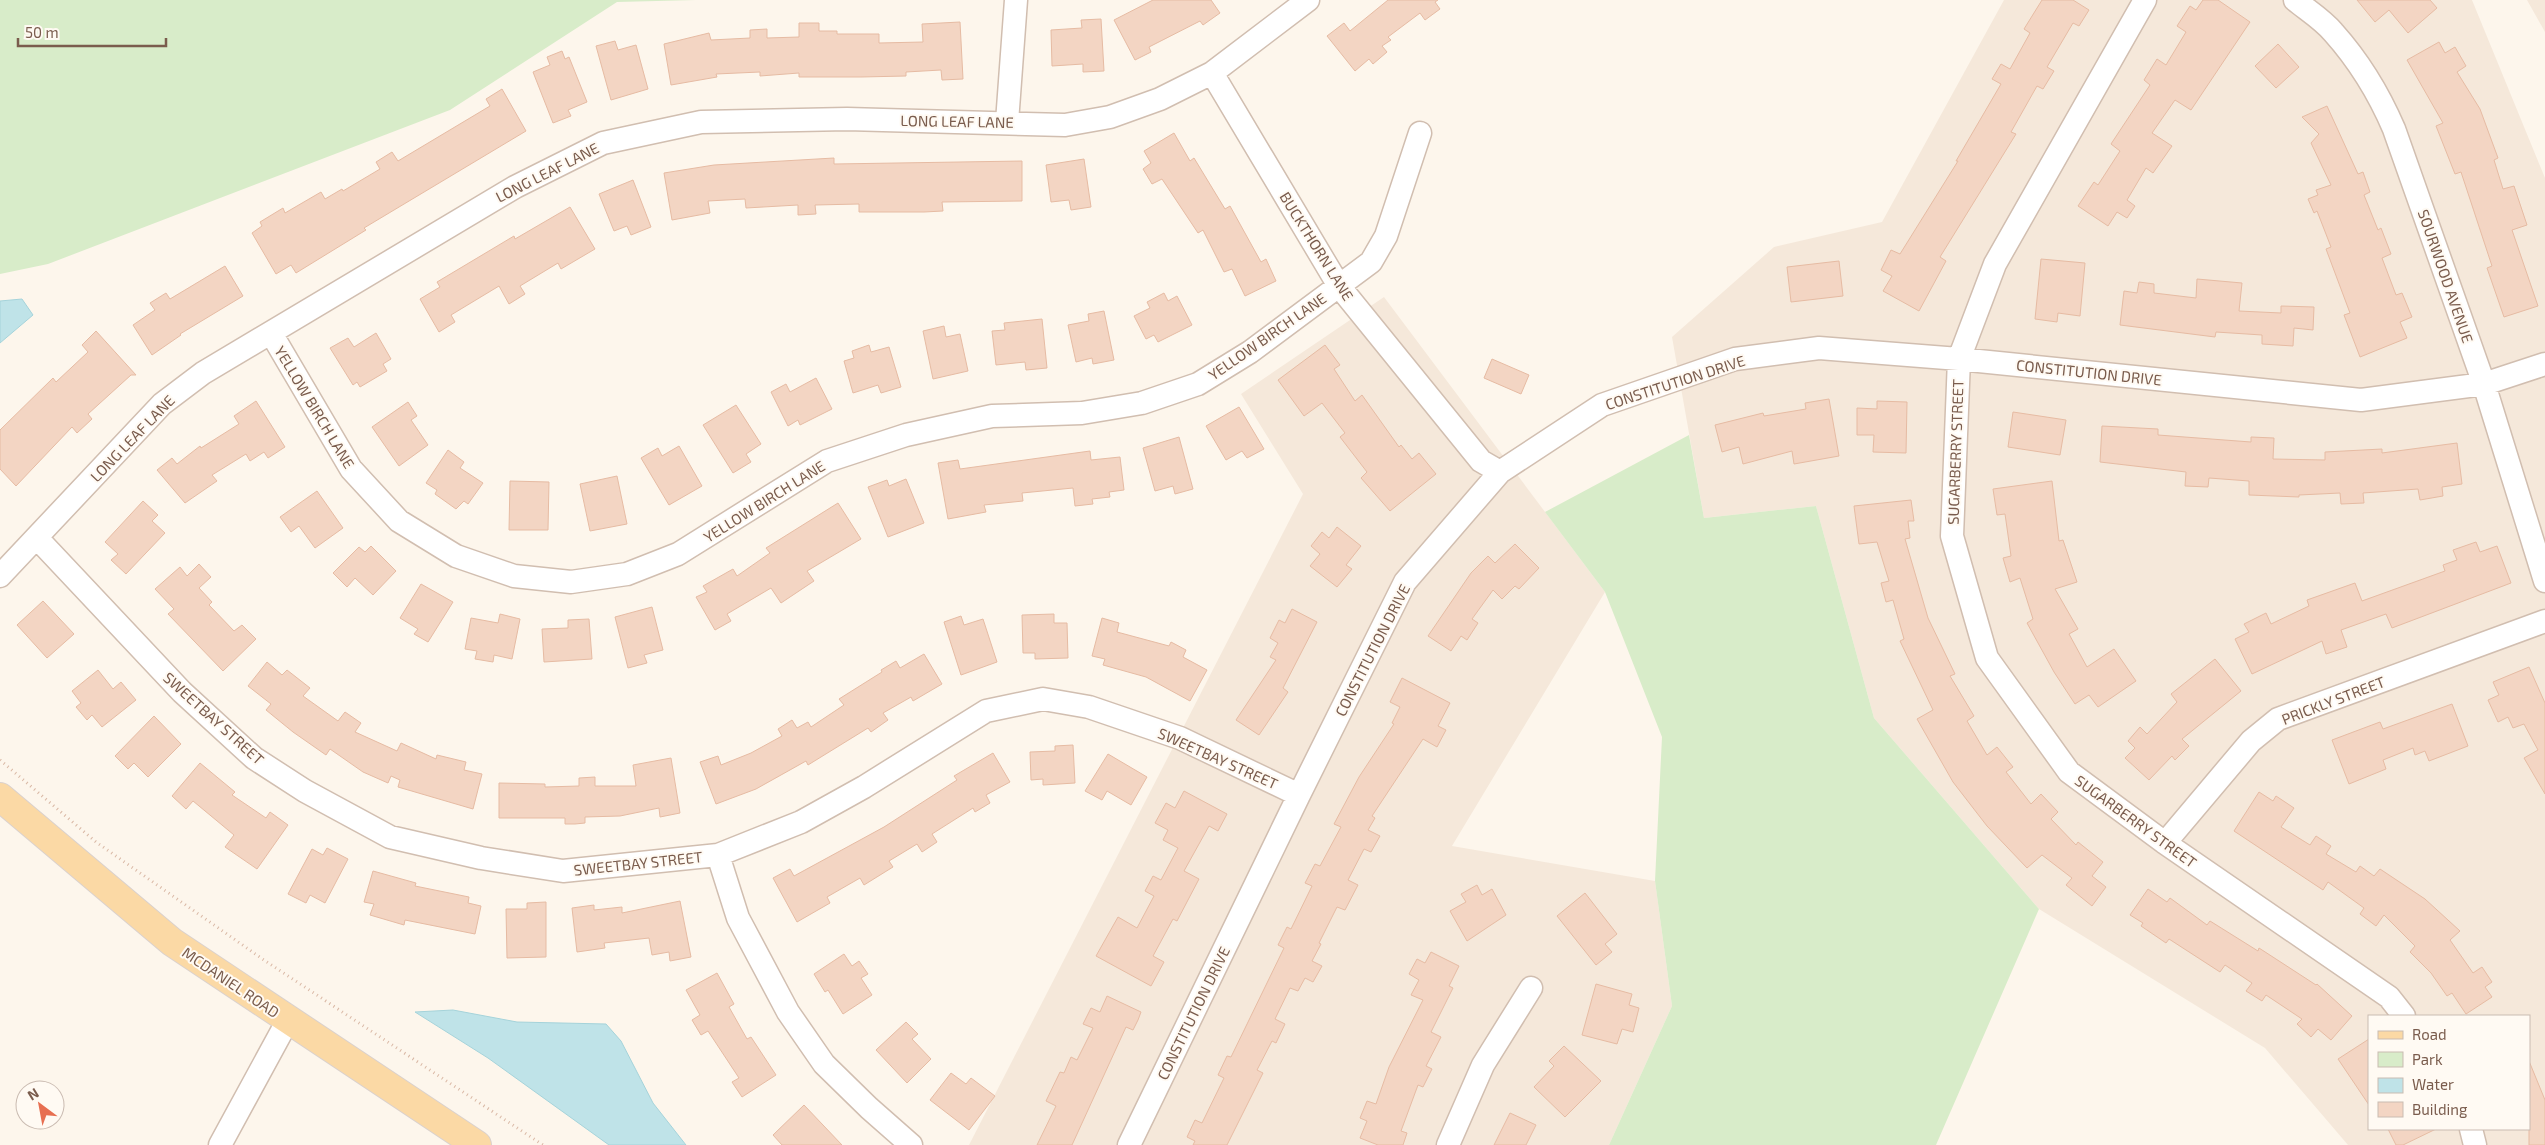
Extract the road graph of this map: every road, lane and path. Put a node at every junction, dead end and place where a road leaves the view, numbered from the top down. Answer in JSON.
{"nodes":[{"id":1,"x":1016,"y":0,"type":"edge"},
{"id":2,"x":1308,"y":0,"type":"edge"},
{"id":3,"x":2145,"y":0,"type":"edge"},
{"id":4,"x":2295,"y":0,"type":"edge"},
{"id":5,"x":1212,"y":73,"type":"junction"},
{"id":6,"x":1007,"y":122,"type":"junction"},
{"id":7,"x":1420,"y":133,"type":"dead end"},
{"id":8,"x":1339,"y":286,"type":"junction"},
{"id":9,"x":271,"y":334,"type":"junction"},
{"id":10,"x":1959,"y":359,"type":"junction"},
{"id":11,"x":2545,"y":364,"type":"edge"},
{"id":12,"x":2484,"y":384,"type":"junction"},
{"id":13,"x":1500,"y":472,"type":"junction"},
{"id":14,"x":37,"y":538,"type":"junction"},
{"id":15,"x":0,"y":576,"type":"edge"},
{"id":16,"x":2545,"y":582,"type":"edge"},
{"id":17,"x":2545,"y":621,"type":"edge"},
{"id":18,"x":0,"y":760,"type":"edge"},
{"id":19,"x":1299,"y":795,"type":"junction"},
{"id":20,"x":0,"y":797,"type":"edge"},
{"id":21,"x":2165,"y":843,"type":"junction"},
{"id":22,"x":718,"y":855,"type":"junction"},
{"id":23,"x":1530,"y":988,"type":"dead end"},
{"id":24,"x":2403,"y":1015,"type":"edge"},
{"id":25,"x":288,"y":1020,"type":"junction"},
{"id":26,"x":2471,"y":1130,"type":"edge"},
{"id":27,"x":220,"y":1145,"type":"edge"},
{"id":28,"x":477,"y":1145,"type":"edge"},
{"id":29,"x":543,"y":1145,"type":"edge"},
{"id":30,"x":911,"y":1145,"type":"edge"},
{"id":31,"x":1129,"y":1145,"type":"edge"},
{"id":32,"x":1448,"y":1145,"type":"edge"},
{"id":33,"x":2475,"y":1145,"type":"edge"}],
"edges":[{"from":1,"to":6,"type":"street"},
{"from":2,"to":5,"type":"street","name":"LONG LEAF LANE"},
{"from":3,"to":10,"type":"street","name":"SUGARBERRY STREET"},
{"from":4,"to":12,"type":"street","name":"SOURWOOD AVENUE"},
{"from":5,"to":6,"type":"street","name":"LONG LEAF LANE"},
{"from":5,"to":8,"type":"street","name":"BUCKTHORN LANE"},
{"from":6,"to":9,"type":"street","name":"LONG LEAF LANE"},
{"from":7,"to":8,"type":"street","name":"YELLOW BIRCH LANE"},
{"from":8,"to":9,"type":"street","name":"YELLOW BIRCH LANE"},
{"from":8,"to":13,"type":"street","name":"BUCKTHORN LANE"},
{"from":9,"to":14,"type":"street","name":"LONG LEAF LANE"},
{"from":10,"to":12,"type":"street","name":"CONSTITUTION DRIVE"},
{"from":10,"to":13,"type":"street","name":"CONSTITUTION DRIVE"},
{"from":10,"to":21,"type":"street","name":"SUGARBERRY STREET"},
{"from":11,"to":12,"type":"street","name":"CONSTITUTION DRIVE"},
{"from":12,"to":16,"type":"street","name":"SOURWOOD AVENUE"},
{"from":13,"to":19,"type":"street","name":"CONSTITUTION DRIVE"},
{"from":14,"to":15,"type":"street","name":"LONG LEAF LANE"},
{"from":14,"to":22,"type":"street","name":"SWEETBAY STREET"},
{"from":17,"to":21,"type":"street","name":"PRICKLY STREET"},
{"from":18,"to":29,"type":"path"},
{"from":19,"to":22,"type":"street","name":"SWEETBAY STREET"},
{"from":19,"to":31,"type":"street","name":"CONSTITUTION DRIVE"},
{"from":20,"to":25,"type":"main road","name":"MCDANIEL ROAD"},
{"from":21,"to":24,"type":"street","name":"SUGARBERRY STREET"},
{"from":22,"to":30,"type":"street"},
{"from":23,"to":32,"type":"street"},
{"from":25,"to":27,"type":"street"},
{"from":25,"to":28,"type":"main road","name":"MCDANIEL ROAD"},
{"from":26,"to":33,"type":"street"}]}
